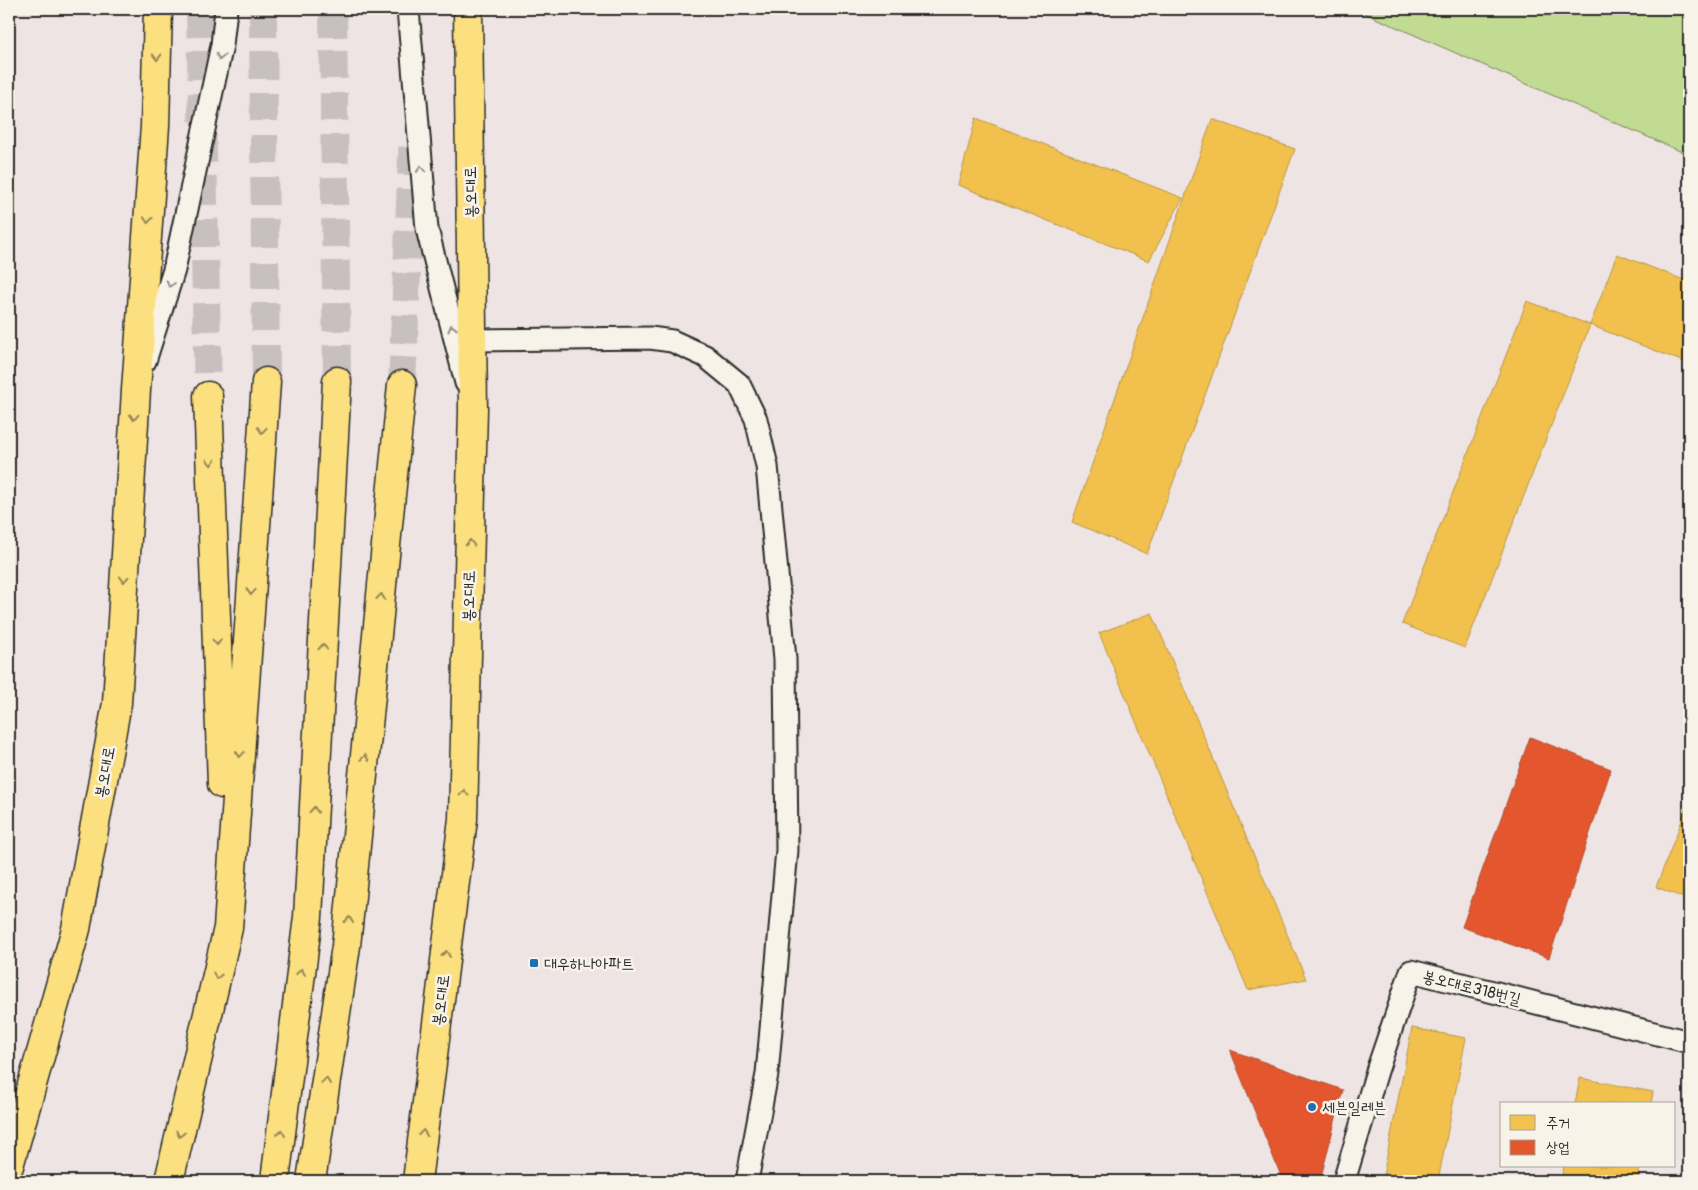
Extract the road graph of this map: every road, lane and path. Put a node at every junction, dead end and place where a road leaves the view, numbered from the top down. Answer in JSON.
{"nodes":[{"id":1,"x":158,"y":9,"type":"edge"},
{"id":2,"x":226,"y":9,"type":"edge"},
{"id":3,"x":408,"y":9,"type":"edge"},
{"id":4,"x":468,"y":9,"type":"edge"},
{"id":5,"x":472,"y":340,"type":"junction"},
{"id":6,"x":336,"y":381,"type":"tunnel mouth"},
{"id":7,"x":266,"y":382,"type":"tunnel mouth"},
{"id":8,"x":402,"y":385,"type":"tunnel mouth"},
{"id":9,"x":136,"y":390,"type":"junction"},
{"id":10,"x":208,"y":396,"type":"tunnel mouth"},
{"id":11,"x":473,"y":409,"type":"junction"},
{"id":12,"x":228,"y":928,"type":"junction"},
{"id":13,"x":1689,"y":1042,"type":"edge"},
{"id":14,"x":9,"y":1166,"type":"edge"},
{"id":15,"x":169,"y":1181,"type":"edge"},
{"id":16,"x":275,"y":1181,"type":"edge"},
{"id":17,"x":311,"y":1181,"type":"edge"},
{"id":18,"x":417,"y":1181,"type":"edge"},
{"id":19,"x":747,"y":1181,"type":"edge"},
{"id":20,"x":1344,"y":1181,"type":"edge"}],
"edges":[{"from":1,"to":9,"type":"main road","name":"봉오대로","one_way":true},
{"from":2,"to":9,"type":"lane","one_way":true},
{"from":11,"to":3,"type":"lane","one_way":true},
{"from":4,"to":5,"type":"main road","name":"봉오대로"},
{"from":5,"to":11,"type":"main road","name":"봉오대로"},
{"from":5,"to":19,"type":"lane"},
{"from":16,"to":6,"type":"main road","one_way":true},
{"from":7,"to":12,"type":"main road","one_way":true},
{"from":17,"to":8,"type":"main road","one_way":true},
{"from":9,"to":14,"type":"main road","name":"봉오대로","one_way":true},
{"from":10,"to":12,"type":"main road","one_way":true},
{"from":18,"to":11,"type":"main road","name":"봉오대로","one_way":true},
{"from":12,"to":15,"type":"main road","one_way":true},
{"from":13,"to":20,"type":"lane","name":"봉오대로318번길"}]}
